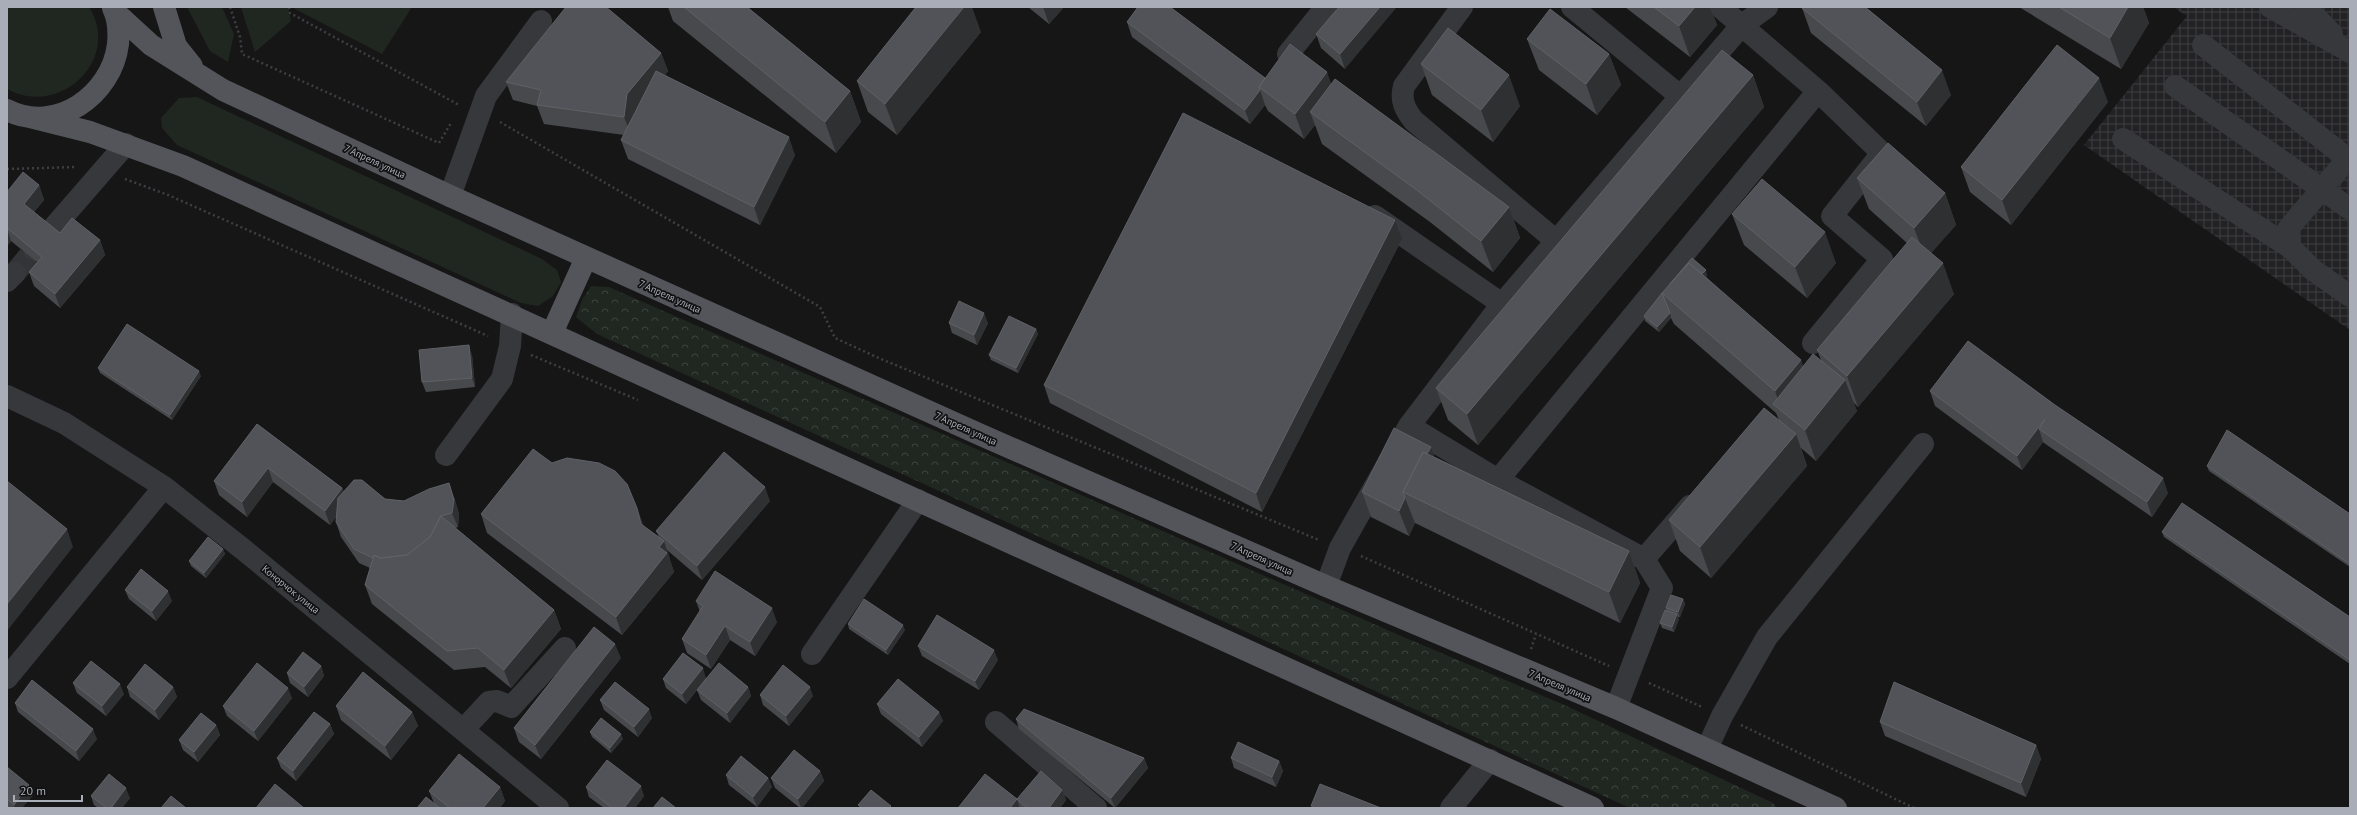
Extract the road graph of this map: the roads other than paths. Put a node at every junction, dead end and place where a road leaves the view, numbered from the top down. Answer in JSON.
{"nodes":[{"id":1,"x":164,"y":7,"type":"edge"},
{"id":2,"x":1326,"y":7,"type":"edge"},
{"id":3,"x":1462,"y":7,"type":"edge"},
{"id":4,"x":1572,"y":7,"type":"edge"},
{"id":5,"x":1720,"y":7,"type":"edge"},
{"id":6,"x":1768,"y":7,"type":"edge"},
{"id":7,"x":2270,"y":7,"type":"edge"},
{"id":8,"x":2306,"y":7,"type":"edge"},
{"id":9,"x":113,"y":9,"type":"edge"},
{"id":10,"x":541,"y":21,"type":"dead end"},
{"id":11,"x":1742,"y":25,"type":"junction"},
{"id":12,"x":2203,"y":45,"type":"dead end"},
{"id":13,"x":1288,"y":54,"type":"edge"},
{"id":14,"x":202,"y":78,"type":"junction"},
{"id":15,"x":2175,"y":86,"type":"dead end"},
{"id":16,"x":1818,"y":92,"type":"junction"},
{"id":17,"x":1680,"y":96,"type":"junction"},
{"id":18,"x":15,"y":115,"type":"edge"},
{"id":19,"x":2123,"y":139,"type":"dead end"},
{"id":20,"x":126,"y":144,"type":"junction"},
{"id":21,"x":2349,"y":157,"type":"edge"},
{"id":22,"x":2321,"y":188,"type":"junction"},
{"id":23,"x":450,"y":196,"type":"junction"},
{"id":24,"x":1361,"y":206,"type":"edge"},
{"id":25,"x":2350,"y":209,"type":"edge"},
{"id":26,"x":1555,"y":240,"type":"junction"},
{"id":27,"x":2291,"y":248,"type":"junction"},
{"id":28,"x":34,"y":250,"type":"tunnel mouth"},
{"id":29,"x":586,"y":258,"type":"junction"},
{"id":30,"x":2350,"y":296,"type":"edge"},
{"id":31,"x":1502,"y":304,"type":"junction"},
{"id":32,"x":512,"y":314,"type":"junction"},
{"id":33,"x":552,"y":333,"type":"junction"},
{"id":34,"x":1813,"y":343,"type":"dead end"},
{"id":35,"x":7,"y":396,"type":"edge"},
{"id":36,"x":1409,"y":426,"type":"junction"},
{"id":37,"x":1923,"y":444,"type":"dead end"},
{"id":38,"x":446,"y":455,"type":"dead end"},
{"id":39,"x":1498,"y":480,"type":"junction"},
{"id":40,"x":164,"y":487,"type":"junction"},
{"id":41,"x":1704,"y":489,"type":"edge"},
{"id":42,"x":918,"y":500,"type":"junction"},
{"id":43,"x":1644,"y":559,"type":"junction"},
{"id":44,"x":1326,"y":586,"type":"junction"},
{"id":45,"x":566,"y":648,"type":"dead end"},
{"id":46,"x":812,"y":654,"type":"dead end"},
{"id":47,"x":7,"y":678,"type":"edge"},
{"id":48,"x":1616,"y":708,"type":"junction"},
{"id":49,"x":996,"y":722,"type":"dead end"},
{"id":50,"x":463,"y":730,"type":"junction"},
{"id":51,"x":1707,"y":749,"type":"junction"},
{"id":52,"x":1490,"y":760,"type":"junction"},
{"id":53,"x":558,"y":808,"type":"edge"},
{"id":54,"x":1096,"y":808,"type":"edge"},
{"id":55,"x":1451,"y":808,"type":"edge"},
{"id":56,"x":1593,"y":808,"type":"edge"},
{"id":57,"x":1836,"y":808,"type":"edge"}],
"edges":[{"from":1,"to":14,"type":"main road"},
{"from":2,"to":13,"type":"street"},
{"from":3,"to":26,"type":"street"},
{"from":4,"to":17,"type":"street"},
{"from":5,"to":11,"type":"street"},
{"from":6,"to":11,"type":"street"},
{"from":7,"to":8,"type":"street"},
{"from":9,"to":14,"type":"main road","name":"7 Апреля улица"},
{"from":9,"to":18,"type":"main road"},
{"from":10,"to":23,"type":"street"},
{"from":11,"to":16,"type":"street"},
{"from":11,"to":17,"type":"street"},
{"from":12,"to":21,"type":"street"},
{"from":14,"to":23,"type":"main road","name":"7 Апреля улица"},
{"from":15,"to":22,"type":"street"},
{"from":16,"to":34,"type":"street"},
{"from":16,"to":39,"type":"street"},
{"from":17,"to":26,"type":"street"},
{"from":18,"to":20,"type":"main road"},
{"from":19,"to":27,"type":"street"},
{"from":20,"to":28,"type":"street"},
{"from":20,"to":32,"type":"main road"},
{"from":21,"to":22,"type":"street"},
{"from":22,"to":25,"type":"street"},
{"from":22,"to":27,"type":"street"},
{"from":23,"to":29,"type":"main road","name":"7 Апреля улица"},
{"from":24,"to":31,"type":"street"},
{"from":26,"to":31,"type":"street"},
{"from":27,"to":30,"type":"street"},
{"from":29,"to":33,"type":"main road"},
{"from":29,"to":44,"type":"main road","name":"7 Апреля улица"},
{"from":31,"to":36,"type":"street"},
{"from":32,"to":33,"type":"main road"},
{"from":32,"to":38,"type":"street"},
{"from":33,"to":42,"type":"main road"},
{"from":35,"to":40,"type":"street","name":"Конорчок улица"},
{"from":36,"to":39,"type":"street"},
{"from":36,"to":44,"type":"street"},
{"from":37,"to":51,"type":"street"},
{"from":39,"to":43,"type":"street"},
{"from":40,"to":47,"type":"street"},
{"from":40,"to":50,"type":"street","name":"Конорчок улица"},
{"from":41,"to":43,"type":"street"},
{"from":42,"to":46,"type":"street"},
{"from":42,"to":52,"type":"main road"},
{"from":43,"to":48,"type":"street"},
{"from":44,"to":48,"type":"main road","name":"7 Апреля улица"},
{"from":45,"to":50,"type":"street"},
{"from":48,"to":51,"type":"main road","name":"7 Апреля улица"},
{"from":49,"to":54,"type":"street"},
{"from":50,"to":53,"type":"street","name":"Конорчок улица"},
{"from":51,"to":57,"type":"main road","name":"7 Апреля улица"},
{"from":52,"to":55,"type":"street"},
{"from":52,"to":56,"type":"main road"}]}
